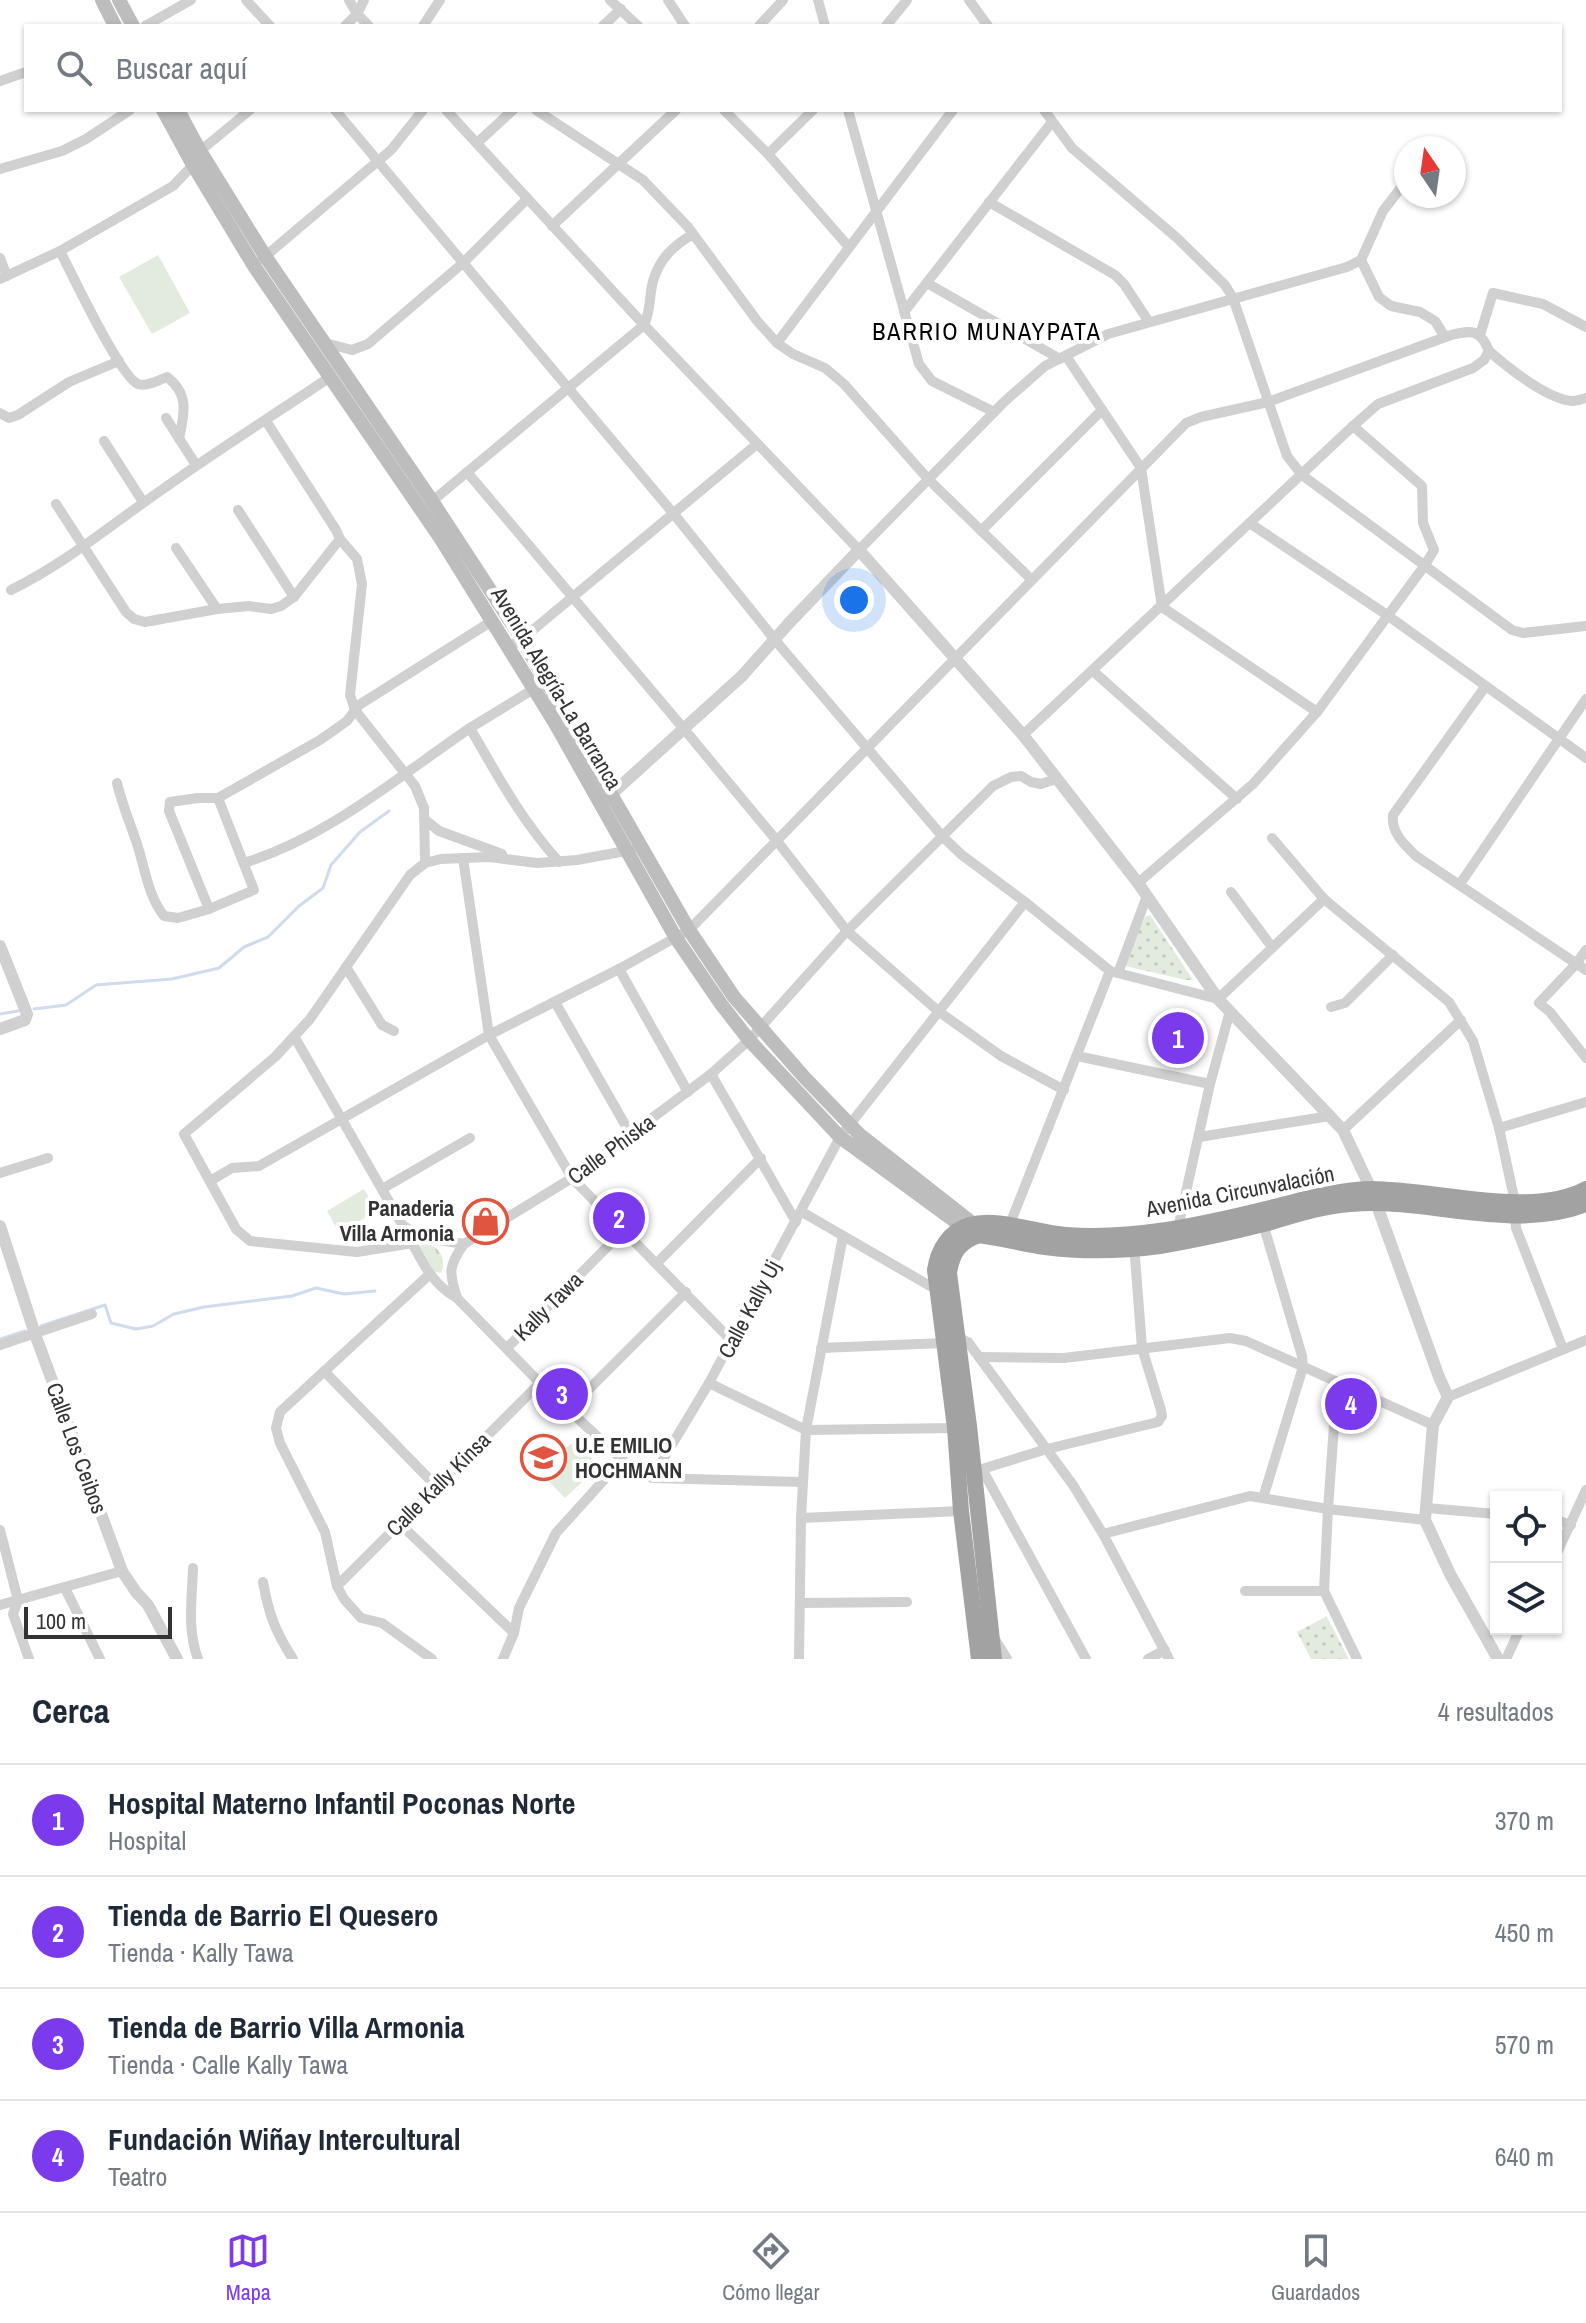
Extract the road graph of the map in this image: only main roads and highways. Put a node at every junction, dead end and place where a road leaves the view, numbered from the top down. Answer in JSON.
{"nodes":[{"id":1,"x":102,"y":0,"type":"edge"},
{"id":2,"x":119,"y":0,"type":"edge"},
{"id":3,"x":114,"y":24,"type":"edge"},
{"id":4,"x":132,"y":24,"type":"edge"},
{"id":5,"x":164,"y":112,"type":"edge"},
{"id":6,"x":179,"y":112,"type":"edge"},
{"id":7,"x":260,"y":261,"type":"junction"},
{"id":8,"x":427,"y":505,"type":"junction"},
{"id":9,"x":541,"y":686,"type":"junction"},
{"id":10,"x":682,"y":934,"type":"junction"},
{"id":11,"x":1586,"y":1189,"type":"edge"},
{"id":12,"x":1586,"y":1204,"type":"edge"},
{"id":13,"x":1514,"y":1208,"type":"junction"},
{"id":14,"x":1261,"y":1217,"type":"junction"},
{"id":15,"x":971,"y":1231,"type":"junction"},
{"id":16,"x":1134,"y":1241,"type":"junction"},
{"id":17,"x":948,"y":1340,"type":"junction"},
{"id":18,"x":990,"y":1652,"type":"edge"}],
"edges":[{"from":1,"to":3,"type":"main road"},
{"from":2,"to":4,"type":"main road"},
{"from":5,"to":7,"type":"main road","name":"Avenida Alegría-La Barranca"},
{"from":6,"to":7,"type":"main road","name":"Avenida Alegría-La Barranca"},
{"from":7,"to":8,"type":"main road","name":"Avenida Alegría-La Barranca"},
{"from":7,"to":8,"type":"main road","name":"Avenida Alegría-La Barranca"},
{"from":8,"to":9,"type":"main road","name":"Avenida Alegría-La Barranca"},
{"from":8,"to":9,"type":"main road","name":"Avenida Alegría-La Barranca"},
{"from":9,"to":10,"type":"main road","name":"Avenida Alegría-La Barranca"},
{"from":10,"to":15,"type":"main road","name":"Avenida Alegría-La Barranca"},
{"from":10,"to":15,"type":"main road","name":"Avenida Alegría-La Barranca"},
{"from":11,"to":13,"type":"highway","name":"Avenida Circunvalación"},
{"from":12,"to":13,"type":"highway","name":"Avenida Circunvalación"},
{"from":13,"to":14,"type":"highway","name":"Avenida Circunvalación"},
{"from":14,"to":16,"type":"highway","name":"Avenida Circunvalación"},
{"from":14,"to":16,"type":"highway","name":"Avenida Circunvalación"},
{"from":15,"to":16,"type":"highway","name":"Avenida Circunvalación"},
{"from":15,"to":17,"type":"highway"},
{"from":17,"to":18,"type":"highway"},
{"from":17,"to":18,"type":"highway"}]}
